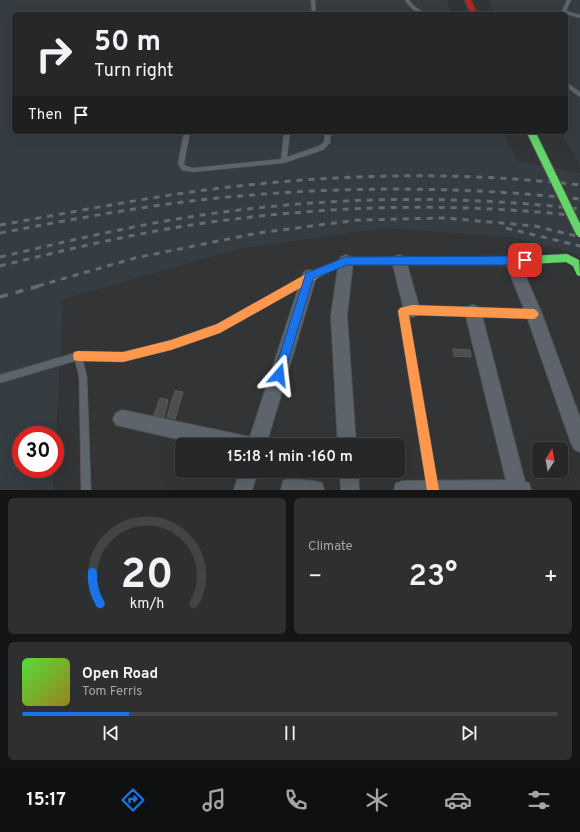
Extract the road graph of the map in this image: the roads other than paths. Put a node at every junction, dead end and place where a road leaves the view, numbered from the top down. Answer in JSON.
{"nodes":[{"id":1,"x":313,"y":0,"type":"edge"},
{"id":2,"x":407,"y":0,"type":"edge"},
{"id":3,"x":468,"y":0,"type":"edge"},
{"id":4,"x":569,"y":0,"type":"edge"},
{"id":5,"x":314,"y":12,"type":"edge"},
{"id":6,"x":421,"y":12,"type":"edge"},
{"id":7,"x":473,"y":12,"type":"edge"},
{"id":8,"x":564,"y":12,"type":"edge"},
{"id":9,"x":568,"y":14,"type":"edge"},
{"id":10,"x":580,"y":17,"type":"edge"},
{"id":11,"x":568,"y":86,"type":"edge"},
{"id":12,"x":580,"y":95,"type":"edge"},
{"id":13,"x":187,"y":134,"type":"edge"},
{"id":14,"x":288,"y":134,"type":"edge"},
{"id":15,"x":328,"y":134,"type":"edge"},
{"id":16,"x":532,"y":134,"type":"edge"},
{"id":17,"x":284,"y":161,"type":"junction"},
{"id":18,"x":580,"y":233,"type":"edge"},
{"id":19,"x":346,"y":261,"type":"junction"},
{"id":20,"x":399,"y":261,"type":"junction"},
{"id":21,"x":512,"y":261,"type":"junction"},
{"id":22,"x":580,"y":272,"type":"edge"},
{"id":23,"x":309,"y":276,"type":"junction"},
{"id":24,"x":412,"y":310,"type":"junction"},
{"id":25,"x":473,"y":312,"type":"junction"},
{"id":26,"x":534,"y":314,"type":"junction"},
{"id":27,"x":78,"y":356,"type":"junction"},
{"id":28,"x":0,"y":379,"type":"edge"},
{"id":29,"x":122,"y":419,"type":"dead end"},
{"id":30,"x":213,"y":438,"type":"edge"},
{"id":31,"x":259,"y":438,"type":"edge"},
{"id":32,"x":347,"y":438,"type":"edge"},
{"id":33,"x":580,"y":443,"type":"edge"},
{"id":34,"x":247,"y":478,"type":"edge"},
{"id":35,"x":349,"y":478,"type":"edge"},
{"id":36,"x":433,"y":489,"type":"edge"},
{"id":37,"x":86,"y":490,"type":"edge"},
{"id":38,"x":243,"y":490,"type":"edge"},
{"id":39,"x":290,"y":490,"type":"edge"},
{"id":40,"x":314,"y":490,"type":"edge"},
{"id":41,"x":350,"y":490,"type":"edge"},
{"id":42,"x":403,"y":490,"type":"edge"},
{"id":43,"x":518,"y":490,"type":"edge"},
{"id":44,"x":522,"y":490,"type":"edge"}],
"edges":[{"from":1,"to":5,"type":"lane"},
{"from":2,"to":6,"type":"lane"},
{"from":3,"to":7,"type":"street"},
{"from":4,"to":8,"type":"lane"},
{"from":9,"to":10,"type":"lane"},
{"from":11,"to":12,"type":"lane"},
{"from":13,"to":17,"type":"lane"},
{"from":14,"to":17,"type":"lane"},
{"from":15,"to":17,"type":"lane"},
{"from":16,"to":18,"type":"street","bridge":true},
{"from":19,"to":20,"type":"street"},
{"from":19,"to":23,"type":"street"},
{"from":19,"to":32,"type":"street"},
{"from":20,"to":21,"type":"street"},
{"from":20,"to":24,"type":"street"},
{"from":21,"to":22,"type":"street"},
{"from":21,"to":26,"type":"street"},
{"from":23,"to":27,"type":"street"},
{"from":23,"to":31,"type":"street"},
{"from":24,"to":25,"type":"street"},
{"from":24,"to":36,"type":"street"},
{"from":25,"to":26,"type":"street"},
{"from":25,"to":43,"type":"street"},
{"from":26,"to":33,"type":"street"},
{"from":27,"to":28,"type":"lane"},
{"from":27,"to":37,"type":"lane"},
{"from":29,"to":30,"type":"street"},
{"from":34,"to":38,"type":"street"},
{"from":35,"to":41,"type":"street"},
{"from":36,"to":42,"type":"street"},
{"from":36,"to":43,"type":"street"},
{"from":39,"to":40,"type":"street"},
{"from":43,"to":44,"type":"street"}]}
